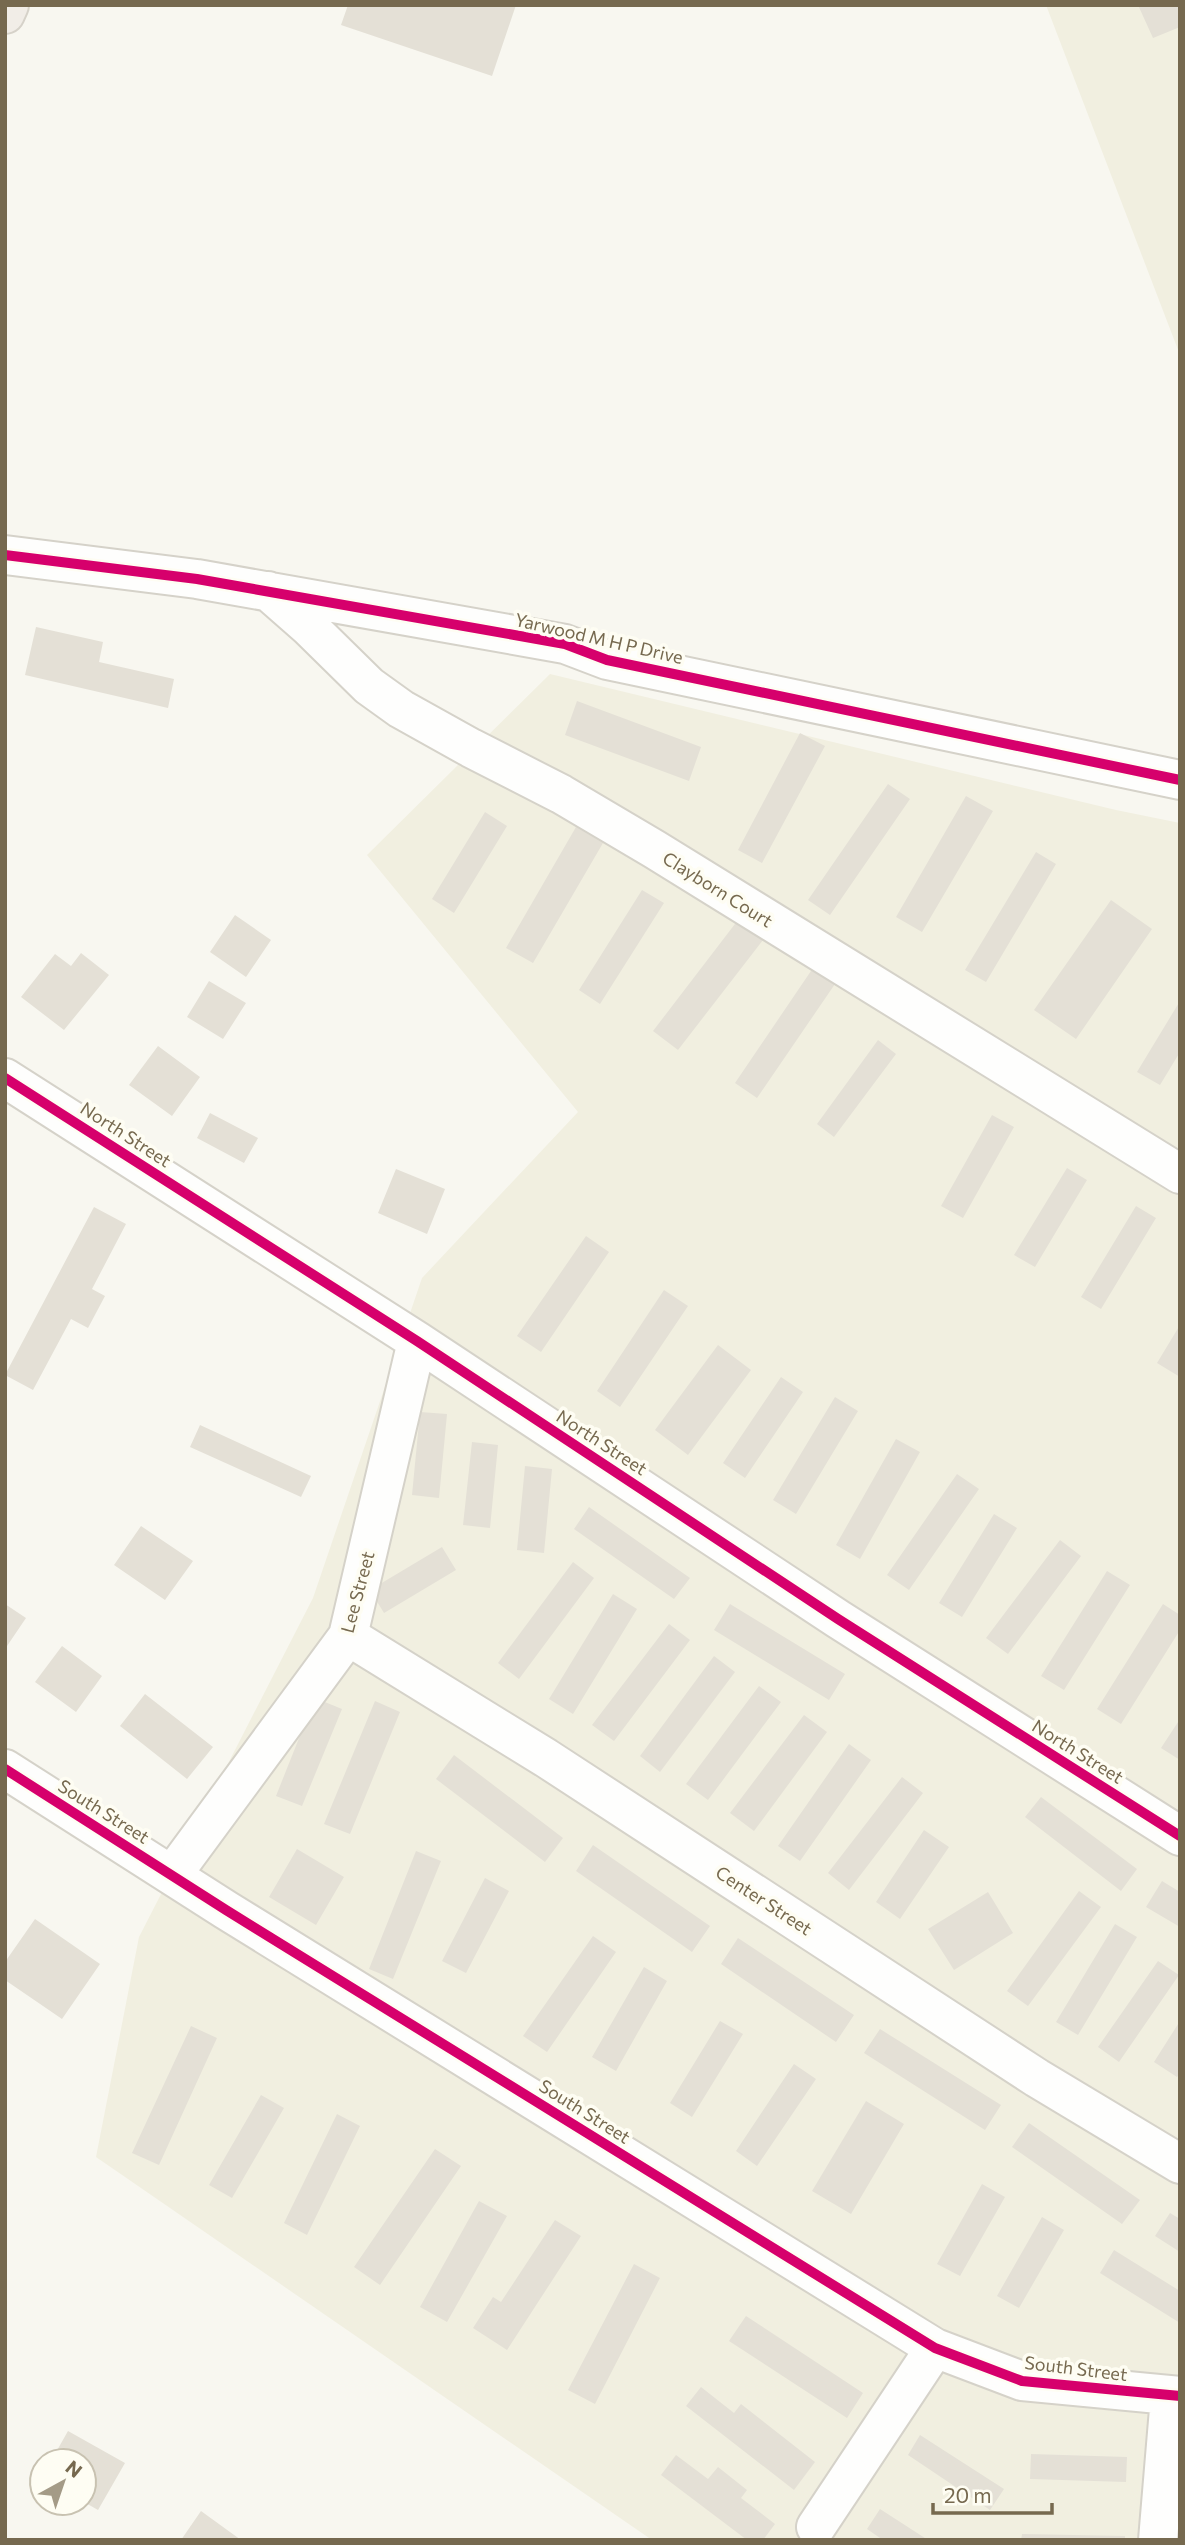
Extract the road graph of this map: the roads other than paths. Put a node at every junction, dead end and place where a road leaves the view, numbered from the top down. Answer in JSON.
{"nodes":[{"id":1,"x":9,"y":5,"type":"edge"},
{"id":2,"x":5,"y":14,"type":"edge"},
{"id":3,"x":5,"y":555,"type":"edge"},
{"id":4,"x":268,"y":591,"type":"junction"},
{"id":5,"x":1180,"y":780,"type":"edge"},
{"id":6,"x":5,"y":1078,"type":"edge"},
{"id":7,"x":1180,"y":1174,"type":"edge"},
{"id":8,"x":417,"y":1341,"type":"junction"},
{"id":9,"x":348,"y":1636,"type":"junction"},
{"id":10,"x":5,"y":1769,"type":"edge"},
{"id":11,"x":1180,"y":1836,"type":"edge"},
{"id":12,"x":172,"y":1875,"type":"junction"},
{"id":13,"x":1180,"y":2164,"type":"edge"},
{"id":14,"x":935,"y":2348,"type":"junction"},
{"id":15,"x":1175,"y":2396,"type":"edge"},
{"id":16,"x":816,"y":2528,"type":"dead end"},
{"id":17,"x":1158,"y":2540,"type":"edge"}],
"edges":[{"from":1,"to":2,"type":"highway"},
{"from":3,"to":4,"type":"street","name":"Yarwood M H P Drive"},
{"from":4,"to":5,"type":"street","name":"Yarwood M H P Drive"},
{"from":4,"to":7,"type":"street","name":"Clayborn Court"},
{"from":6,"to":8,"type":"street","name":"North Street"},
{"from":8,"to":9,"type":"street","name":"Lee Street"},
{"from":8,"to":11,"type":"street","name":"North Street"},
{"from":9,"to":12,"type":"street","name":"Lee Street"},
{"from":9,"to":13,"type":"street","name":"Center Street"},
{"from":10,"to":12,"type":"street","name":"South Street"},
{"from":12,"to":14,"type":"street","name":"South Street"},
{"from":14,"to":15,"type":"street","name":"South Street"},
{"from":14,"to":16,"type":"street"},
{"from":15,"to":17,"type":"street"}]}
